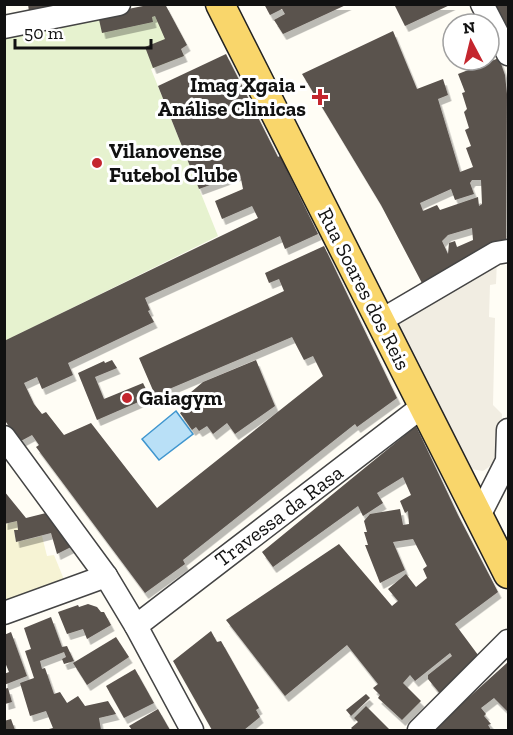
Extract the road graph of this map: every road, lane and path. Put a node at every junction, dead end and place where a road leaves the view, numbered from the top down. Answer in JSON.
{"nodes":[{"id":1,"x":119,"y":4,"type":"edge"},
{"id":2,"x":220,"y":4,"type":"edge"},
{"id":3,"x":482,"y":4,"type":"edge"},
{"id":4,"x":4,"y":27,"type":"edge"},
{"id":5,"x":508,"y":54,"type":"edge"},
{"id":6,"x":508,"y":251,"type":"edge"},
{"id":7,"x":380,"y":321,"type":"junction"},
{"id":8,"x":423,"y":406,"type":"junction"},
{"id":9,"x":508,"y":430,"type":"edge"},
{"id":10,"x":4,"y":437,"type":"edge"},
{"id":11,"x":479,"y":516,"type":"junction"},
{"id":12,"x":508,"y":574,"type":"edge"},
{"id":13,"x":106,"y":576,"type":"junction"},
{"id":14,"x":4,"y":613,"type":"edge"},
{"id":15,"x":136,"y":626,"type":"junction"},
{"id":16,"x":508,"y":641,"type":"edge"},
{"id":17,"x":192,"y":730,"type":"edge"},
{"id":18,"x":419,"y":730,"type":"edge"}],
"edges":[{"from":1,"to":4,"type":"street"},
{"from":2,"to":7,"type":"main road","name":"Rua Soares dos Reis"},
{"from":3,"to":5,"type":"street"},
{"from":6,"to":7,"type":"street"},
{"from":7,"to":8,"type":"main road","name":"Rua Soares dos Reis"},
{"from":8,"to":11,"type":"main road","name":"Rua Soares dos Reis"},
{"from":8,"to":15,"type":"street","name":"Travessa da Rasa"},
{"from":9,"to":11,"type":"street"},
{"from":10,"to":13,"type":"street"},
{"from":11,"to":12,"type":"main road","name":"Rua Soares dos Reis"},
{"from":13,"to":14,"type":"street"},
{"from":13,"to":15,"type":"street"},
{"from":15,"to":17,"type":"street"},
{"from":16,"to":18,"type":"street"}]}
